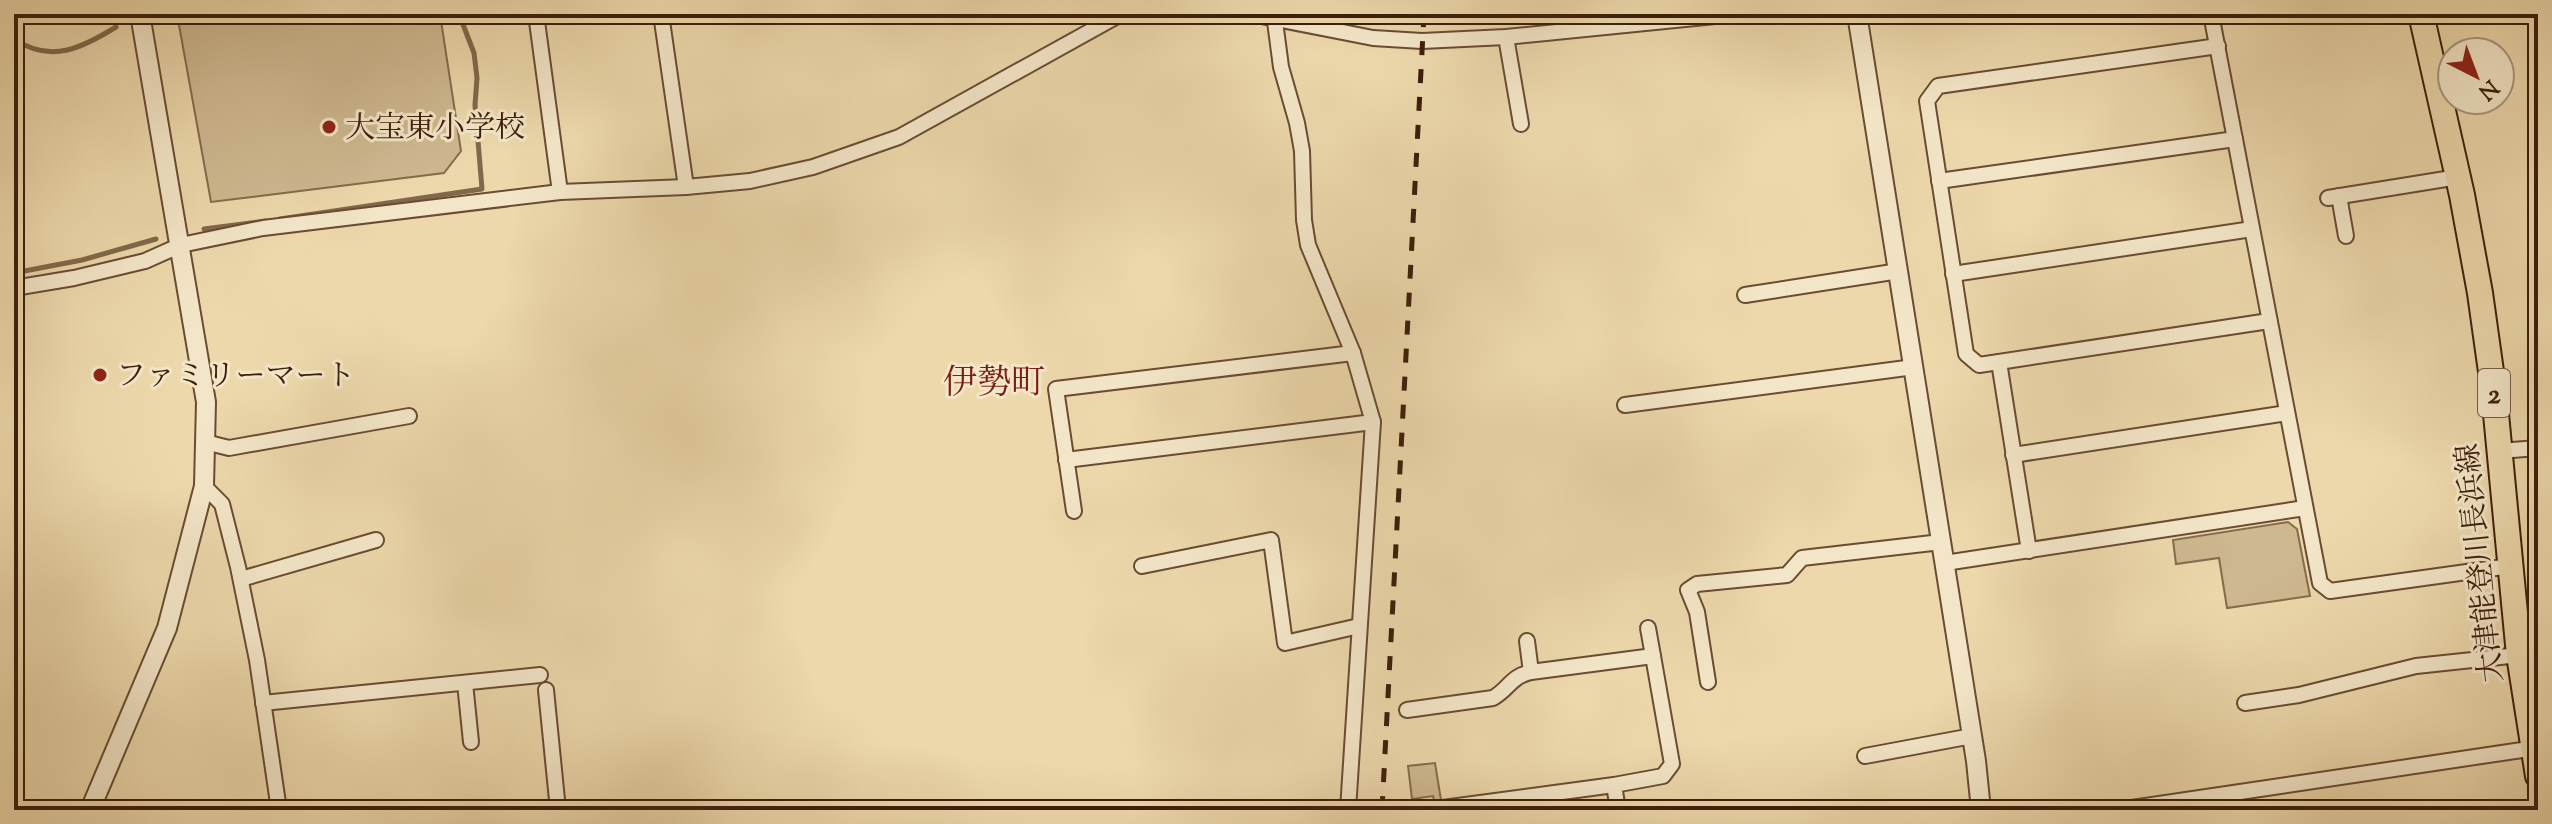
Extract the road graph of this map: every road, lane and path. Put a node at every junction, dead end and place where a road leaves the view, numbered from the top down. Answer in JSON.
{"nodes":[{"id":1,"x":140,"y":14,"type":"edge"},
{"id":2,"x":536,"y":14,"type":"edge"},
{"id":3,"x":661,"y":14,"type":"edge"},
{"id":4,"x":1121,"y":14,"type":"edge"},
{"id":5,"x":1251,"y":14,"type":"edge"},
{"id":6,"x":1735,"y":14,"type":"edge"},
{"id":7,"x":1857,"y":14,"type":"edge"},
{"id":8,"x":2211,"y":14,"type":"edge"},
{"id":9,"x":2421,"y":14,"type":"edge"},
{"id":10,"x":1274,"y":17,"type":"edge"},
{"id":11,"x":1635,"y":19,"type":"edge"},
{"id":12,"x":1506,"y":37,"type":"junction"},
{"id":13,"x":2218,"y":46,"type":"junction"},
{"id":14,"x":1521,"y":124,"type":"dead end"},
{"id":15,"x":2235,"y":139,"type":"junction"},
{"id":16,"x":2458,"y":177,"type":"junction"},
{"id":17,"x":1939,"y":181,"type":"junction"},
{"id":18,"x":686,"y":187,"type":"junction"},
{"id":19,"x":560,"y":192,"type":"junction"},
{"id":20,"x":2252,"y":229,"type":"junction"},
{"id":21,"x":2346,"y":236,"type":"dead end"},
{"id":22,"x":181,"y":245,"type":"junction"},
{"id":23,"x":1899,"y":271,"type":"junction"},
{"id":24,"x":1953,"y":274,"type":"junction"},
{"id":25,"x":14,"y":288,"type":"edge"},
{"id":26,"x":1745,"y":295,"type":"dead end"},
{"id":27,"x":2269,"y":321,"type":"junction"},
{"id":28,"x":1353,"y":353,"type":"junction"},
{"id":29,"x":1999,"y":362,"type":"junction"},
{"id":30,"x":1914,"y":367,"type":"junction"},
{"id":31,"x":1625,"y":405,"type":"dead end"},
{"id":32,"x":2287,"y":413,"type":"junction"},
{"id":33,"x":409,"y":416,"type":"dead end"},
{"id":34,"x":1373,"y":422,"type":"junction"},
{"id":35,"x":205,"y":442,"type":"junction"},
{"id":36,"x":2538,"y":448,"type":"edge"},
{"id":37,"x":2499,"y":451,"type":"junction"},
{"id":38,"x":2013,"y":455,"type":"junction"},
{"id":39,"x":1066,"y":460,"type":"junction"},
{"id":40,"x":204,"y":486,"type":"junction"},
{"id":41,"x":2305,"y":508,"type":"junction"},
{"id":42,"x":1074,"y":511,"type":"dead end"},
{"id":43,"x":376,"y":540,"type":"dead end"},
{"id":44,"x":1941,"y":542,"type":"junction"},
{"id":45,"x":2029,"y":551,"type":"junction"},
{"id":46,"x":1945,"y":563,"type":"junction"},
{"id":47,"x":1142,"y":566,"type":"dead end"},
{"id":48,"x":2510,"y":566,"type":"junction"},
{"id":49,"x":241,"y":579,"type":"junction"},
{"id":50,"x":1359,"y":626,"type":"junction"},
{"id":51,"x":1648,"y":628,"type":"dead end"},
{"id":52,"x":1527,"y":641,"type":"dead end"},
{"id":53,"x":2519,"y":655,"type":"junction"},
{"id":54,"x":1653,"y":656,"type":"junction"},
{"id":55,"x":1531,"y":672,"type":"junction"},
{"id":56,"x":540,"y":675,"type":"dead end"},
{"id":57,"x":1708,"y":682,"type":"dead end"},
{"id":58,"x":465,"y":683,"type":"junction"},
{"id":59,"x":546,"y":690,"type":"dead end"},
{"id":60,"x":263,"y":703,"type":"junction"},
{"id":61,"x":2245,"y":703,"type":"dead end"},
{"id":62,"x":1407,"y":710,"type":"dead end"},
{"id":63,"x":1972,"y":736,"type":"junction"},
{"id":64,"x":471,"y":742,"type":"dead end"},
{"id":65,"x":2532,"y":746,"type":"junction"},
{"id":66,"x":1865,"y":756,"type":"dead end"},
{"id":67,"x":2538,"y":776,"type":"edge"},
{"id":68,"x":1614,"y":785,"type":"junction"},
{"id":69,"x":2212,"y":804,"type":"edge"},
{"id":70,"x":2132,"y":809,"type":"edge"},
{"id":71,"x":90,"y":810,"type":"edge"},
{"id":72,"x":279,"y":810,"type":"edge"},
{"id":73,"x":558,"y":810,"type":"edge"},
{"id":74,"x":1348,"y":810,"type":"edge"},
{"id":75,"x":1428,"y":810,"type":"edge"},
{"id":76,"x":1618,"y":810,"type":"edge"},
{"id":77,"x":1981,"y":810,"type":"edge"},
{"id":78,"x":2041,"y":810,"type":"edge"}],
"edges":[{"from":1,"to":22,"type":"street"},
{"from":2,"to":19,"type":"street"},
{"from":3,"to":18,"type":"street"},
{"from":4,"to":18,"type":"street"},
{"from":5,"to":10,"type":"street"},
{"from":6,"to":11,"type":"street"},
{"from":7,"to":23,"type":"street"},
{"from":8,"to":13,"type":"street"},
{"from":9,"to":16,"type":"main road","name":"大津能登川長浜線","number":"2"},
{"from":10,"to":12,"type":"street"},
{"from":10,"to":28,"type":"street"},
{"from":11,"to":12,"type":"street"},
{"from":12,"to":14,"type":"street"},
{"from":13,"to":15,"type":"street"},
{"from":13,"to":17,"type":"street"},
{"from":15,"to":17,"type":"street"},
{"from":15,"to":20,"type":"street"},
{"from":16,"to":21,"type":"street"},
{"from":16,"to":37,"type":"main road","name":"大津能登川長浜線","number":"2"},
{"from":17,"to":24,"type":"street"},
{"from":18,"to":19,"type":"street"},
{"from":19,"to":22,"type":"street"},
{"from":20,"to":24,"type":"street"},
{"from":20,"to":27,"type":"street"},
{"from":22,"to":25,"type":"street"},
{"from":22,"to":35,"type":"street"},
{"from":23,"to":26,"type":"street"},
{"from":23,"to":30,"type":"street"},
{"from":24,"to":29,"type":"street"},
{"from":27,"to":29,"type":"street"},
{"from":27,"to":32,"type":"street"},
{"from":28,"to":34,"type":"street"},
{"from":28,"to":39,"type":"street"},
{"from":29,"to":38,"type":"street"},
{"from":30,"to":31,"type":"street"},
{"from":30,"to":44,"type":"street"},
{"from":32,"to":38,"type":"street"},
{"from":32,"to":41,"type":"street"},
{"from":33,"to":35,"type":"street"},
{"from":34,"to":39,"type":"street"},
{"from":34,"to":50,"type":"street"},
{"from":35,"to":40,"type":"street"},
{"from":36,"to":37,"type":"street"},
{"from":37,"to":48,"type":"main road","name":"大津能登川長浜線","number":"2"},
{"from":38,"to":45,"type":"street"},
{"from":39,"to":42,"type":"street"},
{"from":40,"to":49,"type":"street"},
{"from":40,"to":71,"type":"street"},
{"from":41,"to":45,"type":"street"},
{"from":41,"to":48,"type":"street"},
{"from":43,"to":49,"type":"street"},
{"from":44,"to":46,"type":"street"},
{"from":44,"to":57,"type":"street"},
{"from":45,"to":46,"type":"street"},
{"from":46,"to":63,"type":"street"},
{"from":47,"to":50,"type":"street"},
{"from":48,"to":53,"type":"main road","name":"大津能登川長浜線","number":"2"},
{"from":49,"to":60,"type":"street"},
{"from":50,"to":74,"type":"street"},
{"from":51,"to":54,"type":"street"},
{"from":52,"to":55,"type":"street"},
{"from":53,"to":61,"type":"street"},
{"from":53,"to":65,"type":"main road","name":"大津能登川長浜線","number":"2"},
{"from":54,"to":55,"type":"street"},
{"from":54,"to":68,"type":"street"},
{"from":55,"to":62,"type":"street"},
{"from":56,"to":58,"type":"street"},
{"from":58,"to":60,"type":"street"},
{"from":58,"to":64,"type":"street"},
{"from":59,"to":73,"type":"street"},
{"from":60,"to":72,"type":"street"},
{"from":63,"to":66,"type":"street"},
{"from":63,"to":77,"type":"street"},
{"from":65,"to":67,"type":"main road","name":"大津能登川長浜線","number":"2"},
{"from":65,"to":69,"type":"street"},
{"from":68,"to":75,"type":"street"},
{"from":68,"to":76,"type":"street"},
{"from":69,"to":70,"type":"street"},
{"from":70,"to":78,"type":"street"}]}
